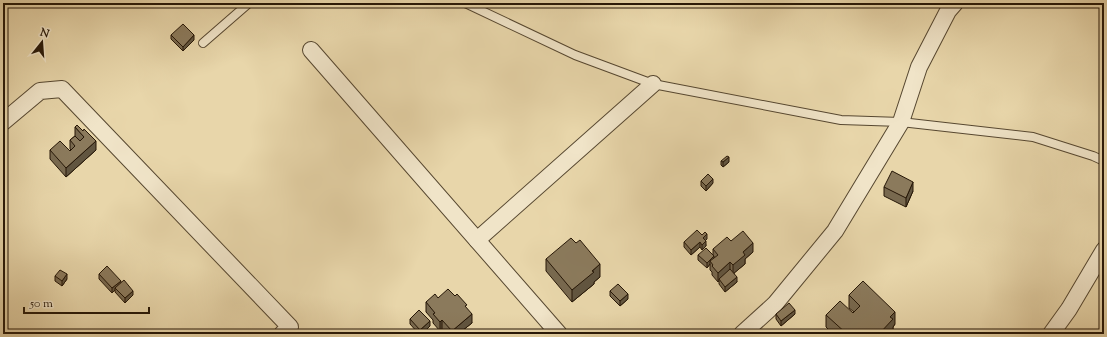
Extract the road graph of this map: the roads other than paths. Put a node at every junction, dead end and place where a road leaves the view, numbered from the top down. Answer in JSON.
{"nodes":[{"id":1,"x":250,"y":3,"type":"edge"},
{"id":2,"x":465,"y":3,"type":"edge"},
{"id":3,"x":955,"y":3,"type":"edge"},
{"id":4,"x":203,"y":44,"type":"dead end"},
{"id":5,"x":311,"y":50,"type":"dead end"},
{"id":6,"x":653,"y":84,"type":"junction"},
{"id":7,"x":3,"y":122,"type":"edge"},
{"id":8,"x":901,"y":122,"type":"junction"},
{"id":9,"x":1104,"y":161,"type":"edge"},
{"id":10,"x":477,"y":240,"type":"junction"},
{"id":11,"x":1104,"y":250,"type":"edge"},
{"id":12,"x":282,"y":334,"type":"edge"},
{"id":13,"x":559,"y":334,"type":"edge"},
{"id":14,"x":742,"y":334,"type":"edge"},
{"id":15,"x":1051,"y":334,"type":"edge"}],
"edges":[{"from":1,"to":4,"type":"lane"},
{"from":2,"to":6,"type":"lane"},
{"from":3,"to":8,"type":"street"},
{"from":5,"to":10,"type":"street"},
{"from":6,"to":8,"type":"lane"},
{"from":6,"to":10,"type":"street"},
{"from":7,"to":12,"type":"street"},
{"from":8,"to":9,"type":"lane"},
{"from":8,"to":14,"type":"street"},
{"from":10,"to":13,"type":"street"},
{"from":11,"to":15,"type":"street"}]}
